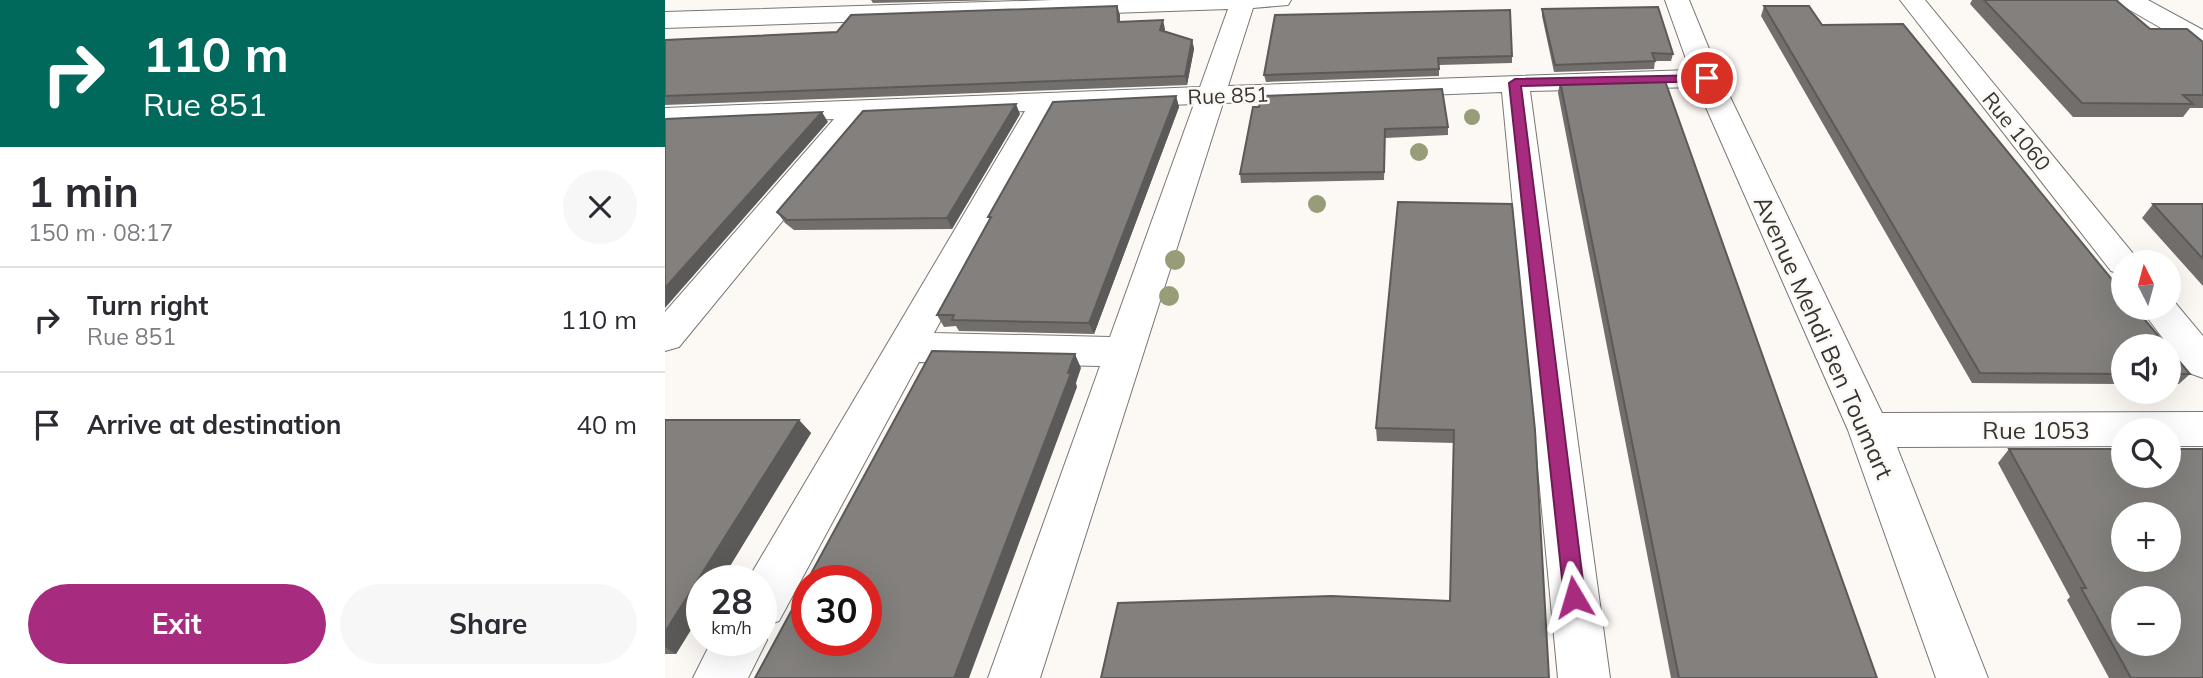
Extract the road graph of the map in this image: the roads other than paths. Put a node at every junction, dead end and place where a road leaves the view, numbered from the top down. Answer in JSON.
{"nodes":[{"id":1,"x":716,"y":0,"type":"edge"},
{"id":2,"x":1677,"y":0,"type":"edge"},
{"id":3,"x":1912,"y":0,"type":"edge"},
{"id":4,"x":2130,"y":0,"type":"edge"},
{"id":5,"x":1241,"y":1,"type":"edge"},
{"id":6,"x":698,"y":19,"type":"junction"},
{"id":7,"x":669,"y":32,"type":"edge"},
{"id":8,"x":2203,"y":41,"type":"edge"},
{"id":9,"x":1707,"y":78,"type":"junction"},
{"id":10,"x":1515,"y":83,"type":"junction"},
{"id":11,"x":1212,"y":96,"type":"junction"},
{"id":12,"x":1044,"y":103,"type":"junction"},
{"id":13,"x":857,"y":111,"type":"junction"},
{"id":14,"x":668,"y":120,"type":"edge"},
{"id":15,"x":2113,"y":250,"type":"edge"},
{"id":16,"x":2169,"y":320,"type":"edge"},
{"id":17,"x":665,"y":337,"type":"edge"},
{"id":18,"x":906,"y":347,"type":"junction"},
{"id":19,"x":1122,"y":352,"type":"junction"},
{"id":20,"x":2203,"y":363,"type":"edge"},
{"id":21,"x":2203,"y":429,"type":"edge"},
{"id":22,"x":1869,"y":430,"type":"junction"},
{"id":23,"x":777,"y":576,"type":"edge"},
{"id":24,"x":732,"y":656,"type":"edge"},
{"id":25,"x":719,"y":678,"type":"edge"},
{"id":26,"x":1014,"y":678,"type":"edge"},
{"id":27,"x":1584,"y":678,"type":"edge"},
{"id":28,"x":1962,"y":678,"type":"edge"}],
"edges":[{"from":1,"to":6,"type":"street"},
{"from":2,"to":9,"type":"street","name":"Avenue Mehdi Ben Toumart"},
{"from":3,"to":15,"type":"street","name":"Rue 1060"},
{"from":4,"to":8,"type":"street"},
{"from":5,"to":6,"type":"street"},
{"from":5,"to":11,"type":"street"},
{"from":6,"to":7,"type":"street"},
{"from":9,"to":10,"type":"street","name":"Rue 851"},
{"from":9,"to":22,"type":"street","name":"Avenue Mehdi Ben Toumart"},
{"from":10,"to":11,"type":"street","name":"Rue 851"},
{"from":10,"to":27,"type":"street"},
{"from":11,"to":12,"type":"street","name":"Rue 851"},
{"from":11,"to":19,"type":"street"},
{"from":12,"to":13,"type":"street","name":"Rue 851"},
{"from":12,"to":18,"type":"street"},
{"from":13,"to":14,"type":"street","name":"Rue 851"},
{"from":13,"to":17,"type":"street"},
{"from":16,"to":20,"type":"street"},
{"from":18,"to":19,"type":"street"},
{"from":18,"to":23,"type":"street"},
{"from":19,"to":26,"type":"street"},
{"from":21,"to":22,"type":"street","name":"Rue 1053"},
{"from":22,"to":28,"type":"street","name":"Avenue Mehdi Ben Toumart"},
{"from":24,"to":25,"type":"street"}]}
